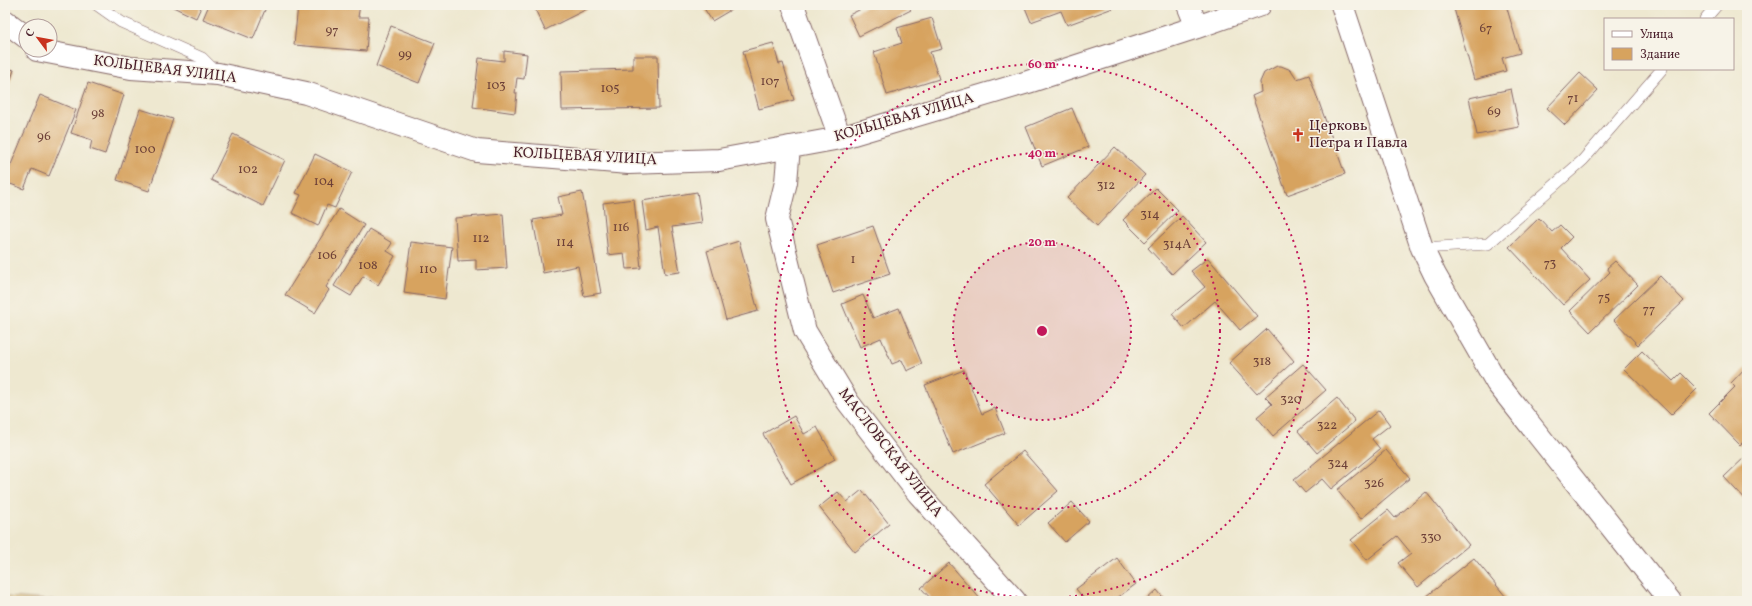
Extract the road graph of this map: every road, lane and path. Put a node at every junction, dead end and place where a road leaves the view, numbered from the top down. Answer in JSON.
{"nodes":[{"id":1,"x":97,"y":5,"type":"edge"},
{"id":2,"x":793,"y":5,"type":"edge"},
{"id":3,"x":1188,"y":5,"type":"edge"},
{"id":4,"x":1260,"y":5,"type":"edge"},
{"id":5,"x":1342,"y":5,"type":"edge"},
{"id":6,"x":1717,"y":5,"type":"edge"},
{"id":7,"x":1706,"y":18,"type":"edge"},
{"id":8,"x":5,"y":21,"type":"edge"},
{"id":9,"x":1197,"y":27,"type":"junction"},
{"id":10,"x":18,"y":31,"type":"edge"},
{"id":11,"x":5,"y":41,"type":"edge"},
{"id":12,"x":18,"y":45,"type":"edge"},
{"id":13,"x":58,"y":54,"type":"edge"},
{"id":14,"x":1661,"y":70,"type":"edge"},
{"id":15,"x":218,"y":74,"type":"junction"},
{"id":16,"x":840,"y":138,"type":"junction"},
{"id":17,"x":789,"y":147,"type":"junction"},
{"id":18,"x":1422,"y":248,"type":"junction"},
{"id":19,"x":1015,"y":601,"type":"edge"},
{"id":20,"x":1670,"y":601,"type":"edge"}],
"edges":[{"from":1,"to":15,"type":"lane"},
{"from":2,"to":16,"type":"street"},
{"from":3,"to":9,"type":"street"},
{"from":4,"to":9,"type":"street","name":"КОЛЬЦЕВАЯ УЛИЦА"},
{"from":5,"to":18,"type":"street"},
{"from":6,"to":7,"type":"lane"},
{"from":8,"to":10,"type":"street"},
{"from":9,"to":16,"type":"street","name":"КОЛЬЦЕВАЯ УЛИЦА"},
{"from":11,"to":12,"type":"street","name":"КОЛЬЦЕВАЯ УЛИЦА"},
{"from":13,"to":15,"type":"street","name":"КОЛЬЦЕВАЯ УЛИЦА"},
{"from":14,"to":18,"type":"lane"},
{"from":15,"to":17,"type":"street","name":"КОЛЬЦЕВАЯ УЛИЦА"},
{"from":16,"to":17,"type":"street","name":"КОЛЬЦЕВАЯ УЛИЦА"},
{"from":17,"to":19,"type":"street","name":"МАСЛОВСКАЯ УЛИЦА"},
{"from":18,"to":20,"type":"street"}]}
